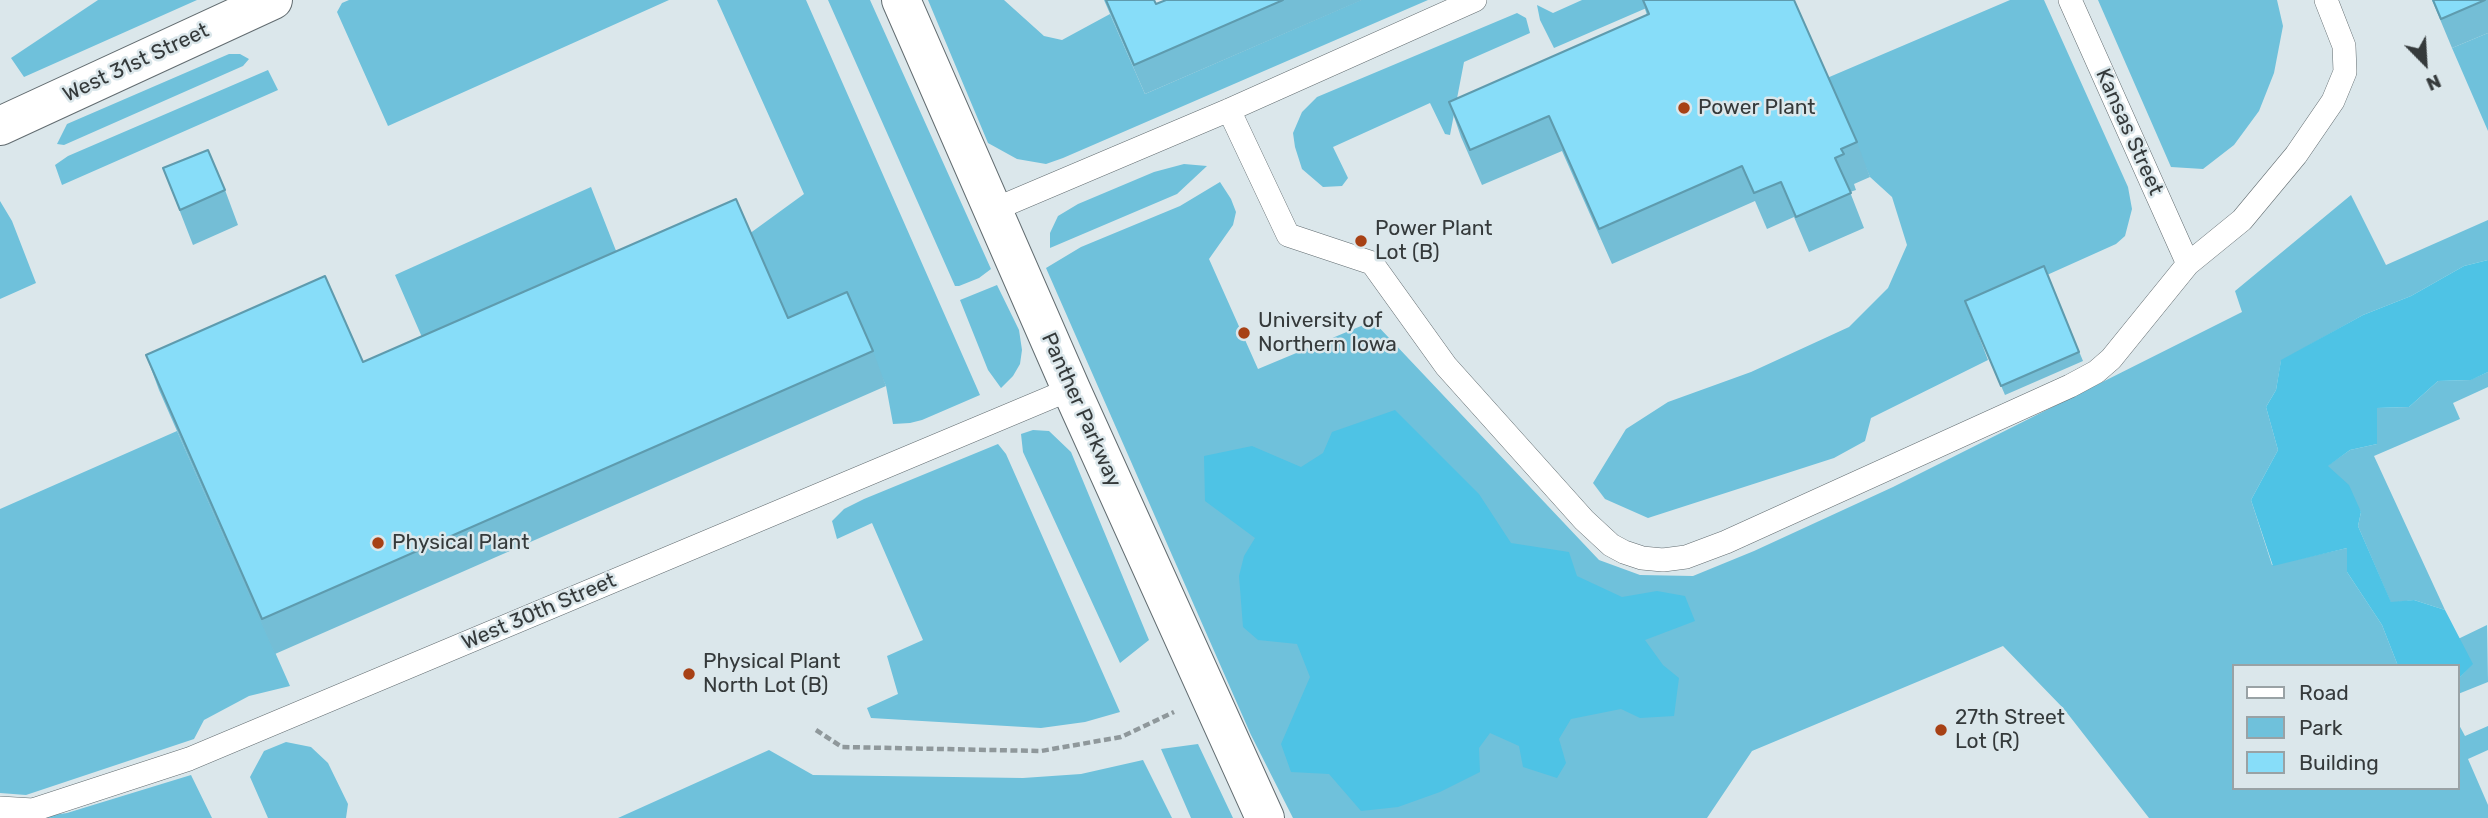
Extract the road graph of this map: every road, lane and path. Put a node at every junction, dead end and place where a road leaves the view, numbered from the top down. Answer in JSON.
{"nodes":[{"id":1,"x":273,"y":0,"type":"edge"},
{"id":2,"x":901,"y":0,"type":"edge"},
{"id":3,"x":1475,"y":0,"type":"edge"},
{"id":4,"x":2070,"y":0,"type":"edge"},
{"id":5,"x":2326,"y":0,"type":"edge"},
{"id":6,"x":1229,"y":110,"type":"junction"},
{"id":7,"x":0,"y":126,"type":"edge"},
{"id":8,"x":993,"y":210,"type":"junction"},
{"id":9,"x":2188,"y":264,"type":"junction"},
{"id":10,"x":1071,"y":389,"type":"junction"},
{"id":11,"x":1210,"y":695,"type":"junction"},
{"id":12,"x":816,"y":730,"type":"dead end"},
{"id":13,"x":0,"y":808,"type":"edge"},
{"id":14,"x":1265,"y":818,"type":"edge"}],
"edges":[{"from":1,"to":7,"type":"street","name":"West 31st Street"},
{"from":2,"to":8,"type":"street","name":"Panther Parkway"},
{"from":3,"to":6,"type":"lane"},
{"from":4,"to":9,"type":"lane","name":"Kansas Street"},
{"from":5,"to":9,"type":"lane"},
{"from":6,"to":8,"type":"lane"},
{"from":6,"to":9,"type":"lane"},
{"from":8,"to":10,"type":"street","name":"Panther Parkway"},
{"from":10,"to":11,"type":"street","name":"Panther Parkway"},
{"from":10,"to":13,"type":"lane","name":"West 30th Street"},
{"from":11,"to":12,"type":"path"},
{"from":11,"to":14,"type":"street","name":"Panther Parkway"}]}
